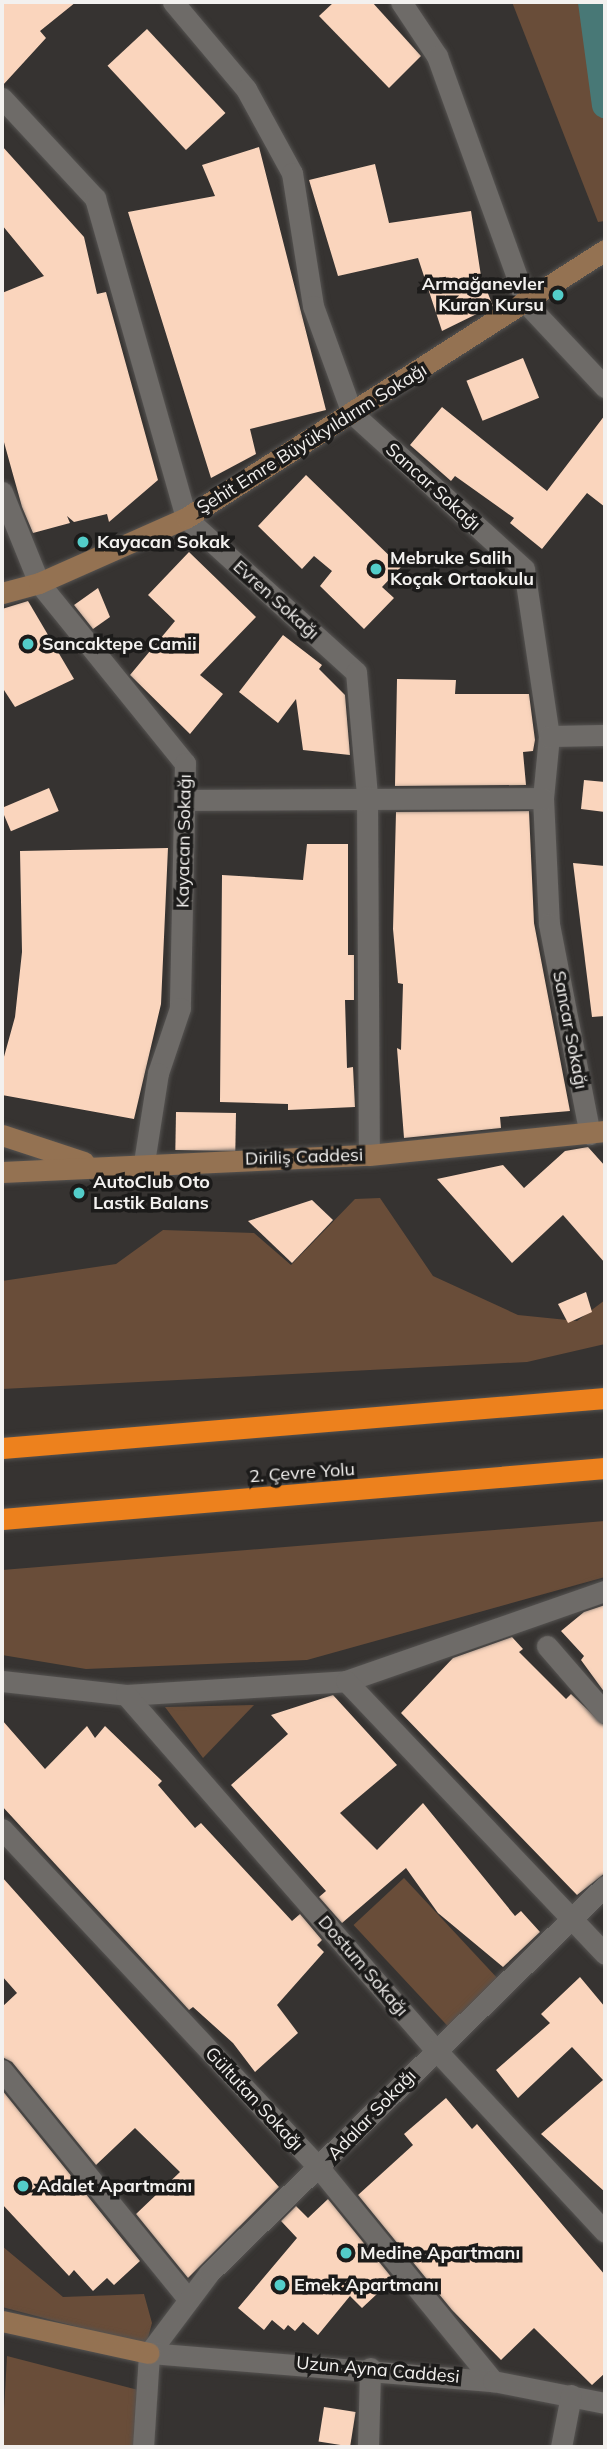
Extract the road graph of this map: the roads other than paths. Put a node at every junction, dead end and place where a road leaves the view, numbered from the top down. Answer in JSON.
{"nodes":[{"id":1,"x":173,"y":2,"type":"edge"},
{"id":2,"x":401,"y":2,"type":"edge"},
{"id":3,"x":2,"y":98,"type":"edge"},
{"id":4,"x":605,"y":250,"type":"edge"},
{"id":5,"x":527,"y":304,"type":"junction"},
{"id":6,"x":605,"y":387,"type":"edge"},
{"id":7,"x":352,"y":414,"type":"junction"},
{"id":8,"x":2,"y":492,"type":"edge"},
{"id":9,"x":186,"y":518,"type":"junction"},
{"id":10,"x":39,"y":583,"type":"junction"},
{"id":11,"x":2,"y":593,"type":"edge"},
{"id":12,"x":605,"y":735,"type":"edge"},
{"id":13,"x":549,"y":736,"type":"junction"},
{"id":14,"x":367,"y":796,"type":"junction"},
{"id":15,"x":543,"y":798,"type":"junction"},
{"id":16,"x":186,"y":800,"type":"junction"},
{"id":17,"x":597,"y":1133,"type":"edge"},
{"id":18,"x":2,"y":1135,"type":"edge"},
{"id":19,"x":369,"y":1155,"type":"junction"},
{"id":20,"x":144,"y":1162,"type":"junction"},
{"id":21,"x":96,"y":1166,"type":"junction"},
{"id":22,"x":2,"y":1172,"type":"edge"},
{"id":23,"x":605,"y":1398,"type":"edge"},
{"id":24,"x":2,"y":1448,"type":"edge"},
{"id":25,"x":605,"y":1468,"type":"edge"},
{"id":26,"x":2,"y":1519,"type":"edge"},
{"id":27,"x":605,"y":1591,"type":"edge"},
{"id":28,"x":547,"y":1646,"type":"dead end"},
{"id":29,"x":2,"y":1681,"type":"edge"},
{"id":30,"x":346,"y":1681,"type":"junction"},
{"id":31,"x":126,"y":1695,"type":"junction"},
{"id":32,"x":605,"y":1713,"type":"edge"},
{"id":33,"x":2,"y":1829,"type":"edge"},
{"id":34,"x":605,"y":1886,"type":"edge"},
{"id":35,"x":571,"y":1919,"type":"junction"},
{"id":36,"x":605,"y":1954,"type":"edge"},
{"id":37,"x":436,"y":2050,"type":"junction"},
{"id":38,"x":2,"y":2070,"type":"edge"},
{"id":39,"x":320,"y":2169,"type":"junction"},
{"id":40,"x":605,"y":2232,"type":"edge"},
{"id":41,"x":189,"y":2300,"type":"junction"},
{"id":42,"x":2,"y":2321,"type":"edge"},
{"id":43,"x":149,"y":2353,"type":"junction"},
{"id":44,"x":370,"y":2368,"type":"junction"},
{"id":45,"x":493,"y":2381,"type":"junction"},
{"id":46,"x":571,"y":2395,"type":"junction"},
{"id":47,"x":605,"y":2403,"type":"edge"},
{"id":48,"x":143,"y":2447,"type":"edge"},
{"id":49,"x":368,"y":2447,"type":"edge"},
{"id":50,"x":561,"y":2447,"type":"edge"}],
"edges":[{"from":1,"to":7,"type":"street","name":"Sancar Sokağı"},
{"from":2,"to":5,"type":"street"},
{"from":3,"to":9,"type":"street"},
{"from":4,"to":5,"type":"street","name":"Şehit Emre Büyükyıldırım Sokağı"},
{"from":5,"to":6,"type":"street"},
{"from":5,"to":7,"type":"street","name":"Şehit Emre Büyükyıldırım Sokağı"},
{"from":7,"to":9,"type":"street","name":"Şehit Emre Büyükyıldırım Sokağı"},
{"from":7,"to":13,"type":"street","name":"Sancar Sokağı"},
{"from":8,"to":10,"type":"street","name":"Kayacan Sokağı"},
{"from":9,"to":10,"type":"street","name":"Şehit Emre Büyükyıldırım Sokağı"},
{"from":9,"to":14,"type":"street","name":"Evren Sokağı"},
{"from":10,"to":11,"type":"street","name":"Şehit Emre Büyükyıldırım Sokağı"},
{"from":10,"to":16,"type":"street","name":"Kayacan Sokağı"},
{"from":12,"to":13,"type":"street"},
{"from":13,"to":15,"type":"street","name":"Sancar Sokağı"},
{"from":14,"to":15,"type":"street"},
{"from":14,"to":16,"type":"street"},
{"from":14,"to":19,"type":"street","name":"Evren Sokağı"},
{"from":15,"to":17,"type":"street","name":"Sancar Sokağı"},
{"from":16,"to":20,"type":"street","name":"Kayacan Sokağı"},
{"from":17,"to":19,"type":"street","name":"Diriliş Caddesi"},
{"from":18,"to":21,"type":"street"},
{"from":19,"to":20,"type":"street","name":"Diriliş Caddesi"},
{"from":20,"to":21,"type":"street","name":"Diriliş Caddesi"},
{"from":21,"to":22,"type":"street","name":"Diriliş Caddesi"},
{"from":23,"to":24,"type":"highway"},
{"from":25,"to":26,"type":"highway","name":"2. Çevre Yolu"},
{"from":27,"to":30,"type":"street"},
{"from":28,"to":32,"type":"street"},
{"from":29,"to":31,"type":"street"},
{"from":30,"to":31,"type":"street"},
{"from":30,"to":35,"type":"street"},
{"from":31,"to":37,"type":"street","name":"Dostum Sokağı"},
{"from":33,"to":39,"type":"street","name":"Gültutan Sokağı"},
{"from":34,"to":35,"type":"street","name":"Adalar Sokağı"},
{"from":35,"to":36,"type":"street"},
{"from":35,"to":37,"type":"street","name":"Adalar Sokağı"},
{"from":37,"to":39,"type":"street","name":"Adalar Sokağı"},
{"from":37,"to":40,"type":"street","name":"Dostum Sokağı"},
{"from":38,"to":41,"type":"street"},
{"from":39,"to":41,"type":"street","name":"Adalar Sokağı"},
{"from":39,"to":45,"type":"street","name":"Gültutan Sokağı"},
{"from":41,"to":43,"type":"street","name":"Adalar Sokağı"},
{"from":42,"to":43,"type":"street"},
{"from":43,"to":44,"type":"street","name":"Uzun Ayna Caddesi"},
{"from":43,"to":48,"type":"street"},
{"from":44,"to":45,"type":"street","name":"Uzun Ayna Caddesi"},
{"from":44,"to":49,"type":"street"},
{"from":45,"to":46,"type":"street","name":"Uzun Ayna Caddesi"},
{"from":46,"to":47,"type":"street","name":"Uzun Ayna Caddesi"},
{"from":46,"to":50,"type":"street"}]}
